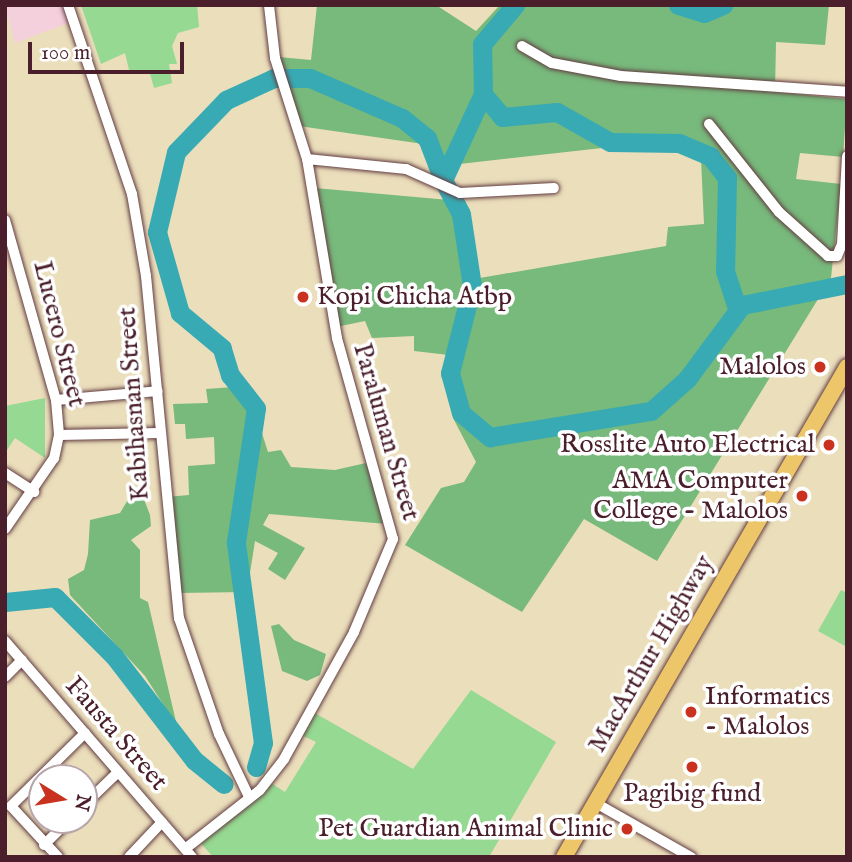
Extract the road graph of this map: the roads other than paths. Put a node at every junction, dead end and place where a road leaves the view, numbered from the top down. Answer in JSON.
{"nodes":[{"id":1,"x":68,"y":5,"type":"edge"},
{"id":2,"x":269,"y":5,"type":"edge"},
{"id":3,"x":522,"y":46,"type":"dead end"},
{"id":4,"x":847,"y":92,"type":"edge"},
{"id":5,"x":709,"y":124,"type":"dead end"},
{"id":6,"x":847,"y":156,"type":"edge"},
{"id":7,"x":307,"y":159,"type":"junction"},
{"id":8,"x":554,"y":188,"type":"dead end"},
{"id":9,"x":5,"y":220,"type":"edge"},
{"id":10,"x":847,"y":367,"type":"edge"},
{"id":11,"x":158,"y":391,"type":"junction"},
{"id":12,"x":56,"y":400,"type":"junction"},
{"id":13,"x":159,"y":433,"type":"junction"},
{"id":14,"x":59,"y":435,"type":"junction"},
{"id":15,"x":5,"y":473,"type":"edge"},
{"id":16,"x":34,"y":492,"type":"junction"},
{"id":17,"x":5,"y":529,"type":"edge"},
{"id":18,"x":5,"y":641,"type":"edge"},
{"id":19,"x":22,"y":660,"type":"junction"},
{"id":20,"x":5,"y":677,"type":"edge"},
{"id":21,"x":85,"y":733,"type":"junction"},
{"id":22,"x":118,"y":772,"type":"junction"},
{"id":23,"x":98,"y":791,"type":"edge"},
{"id":24,"x":249,"y":797,"type":"junction"},
{"id":25,"x":594,"y":802,"type":"junction"},
{"id":26,"x":162,"y":822,"type":"junction"},
{"id":27,"x":55,"y":834,"type":"edge"},
{"id":28,"x":44,"y":845,"type":"junction"},
{"id":29,"x":189,"y":853,"type":"edge"},
{"id":30,"x":58,"y":857,"type":"edge"},
{"id":31,"x":130,"y":857,"type":"edge"},
{"id":32,"x":564,"y":857,"type":"edge"},
{"id":33,"x":691,"y":857,"type":"edge"}],
"edges":[{"from":1,"to":11,"type":"street","name":"Kabihasnan Street"},
{"from":2,"to":7,"type":"street","name":"Paraluman Street"},
{"from":3,"to":4,"type":"street"},
{"from":5,"to":6,"type":"street"},
{"from":7,"to":8,"type":"street"},
{"from":7,"to":24,"type":"street","name":"Paraluman Street"},
{"from":9,"to":12,"type":"street","name":"Lucero Street"},
{"from":10,"to":25,"type":"highway","name":"MacArthur Highway"},
{"from":11,"to":12,"type":"street"},
{"from":11,"to":13,"type":"street","name":"Kabihasnan Street"},
{"from":12,"to":14,"type":"street","name":"Lucero Street"},
{"from":13,"to":14,"type":"street"},
{"from":13,"to":24,"type":"street","name":"Kabihasnan Street"},
{"from":14,"to":16,"type":"street","name":"Lucero Street"},
{"from":15,"to":16,"type":"street"},
{"from":16,"to":17,"type":"street","name":"Lucero Street"},
{"from":18,"to":19,"type":"street","name":"Fausta Street"},
{"from":19,"to":20,"type":"street"},
{"from":19,"to":21,"type":"street","name":"Fausta Street"},
{"from":21,"to":22,"type":"street","name":"Fausta Street"},
{"from":21,"to":28,"type":"street"},
{"from":22,"to":23,"type":"street"},
{"from":22,"to":26,"type":"street","name":"Fausta Street"},
{"from":24,"to":29,"type":"street","name":"Paraluman Street"},
{"from":25,"to":32,"type":"highway","name":"MacArthur Highway"},
{"from":25,"to":33,"type":"street"},
{"from":26,"to":29,"type":"street","name":"Fausta Street"},
{"from":26,"to":31,"type":"street"},
{"from":27,"to":28,"type":"street"},
{"from":28,"to":30,"type":"street"}]}
